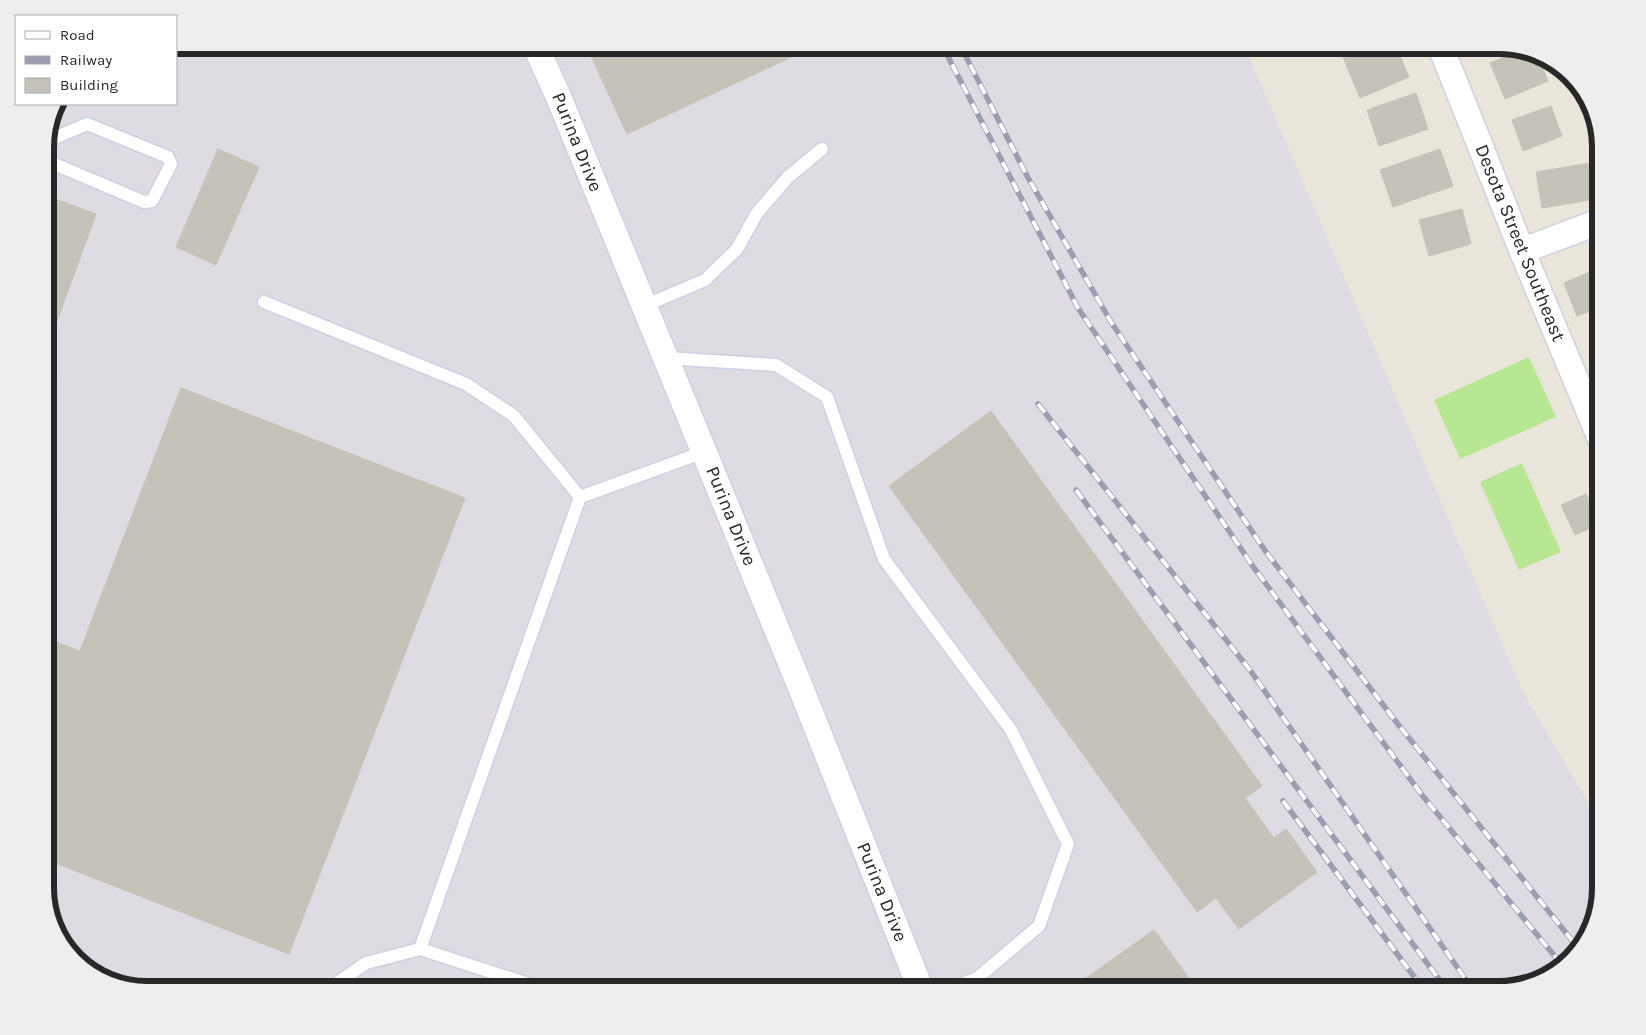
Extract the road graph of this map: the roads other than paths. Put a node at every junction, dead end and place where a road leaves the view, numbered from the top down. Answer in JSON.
{"nodes":[{"id":1,"x":539,"y":54,"type":"edge"},
{"id":2,"x":1444,"y":54,"type":"edge"},
{"id":3,"x":54,"y":138,"type":"edge"},
{"id":4,"x":822,"y":149,"type":"dead end"},
{"id":5,"x":54,"y":164,"type":"edge"},
{"id":6,"x":1592,"y":224,"type":"edge"},
{"id":7,"x":1522,"y":251,"type":"junction"},
{"id":8,"x":264,"y":302,"type":"dead end"},
{"id":9,"x":644,"y":306,"type":"junction"},
{"id":10,"x":666,"y":358,"type":"junction"},
{"id":11,"x":1592,"y":418,"type":"edge"},
{"id":12,"x":704,"y":452,"type":"junction"},
{"id":13,"x":580,"y":497,"type":"junction"},
{"id":14,"x":420,"y":949,"type":"junction"},
{"id":15,"x":340,"y":981,"type":"edge"},
{"id":16,"x":519,"y":981,"type":"edge"},
{"id":17,"x":912,"y":981,"type":"edge"},
{"id":18,"x":971,"y":981,"type":"edge"}],
"edges":[{"from":1,"to":9,"type":"street","name":"Purina Drive"},
{"from":2,"to":7,"type":"street","name":"Desota Street Southeast"},
{"from":3,"to":5,"type":"lane"},
{"from":4,"to":9,"type":"lane"},
{"from":6,"to":7,"type":"street"},
{"from":7,"to":11,"type":"street","name":"Desota Street Southeast"},
{"from":8,"to":13,"type":"lane"},
{"from":9,"to":10,"type":"street","name":"Purina Drive"},
{"from":10,"to":12,"type":"street","name":"Purina Drive"},
{"from":10,"to":18,"type":"lane"},
{"from":12,"to":13,"type":"lane"},
{"from":12,"to":17,"type":"street","name":"Purina Drive"},
{"from":13,"to":14,"type":"lane"},
{"from":14,"to":15,"type":"lane"},
{"from":14,"to":16,"type":"lane"}]}
